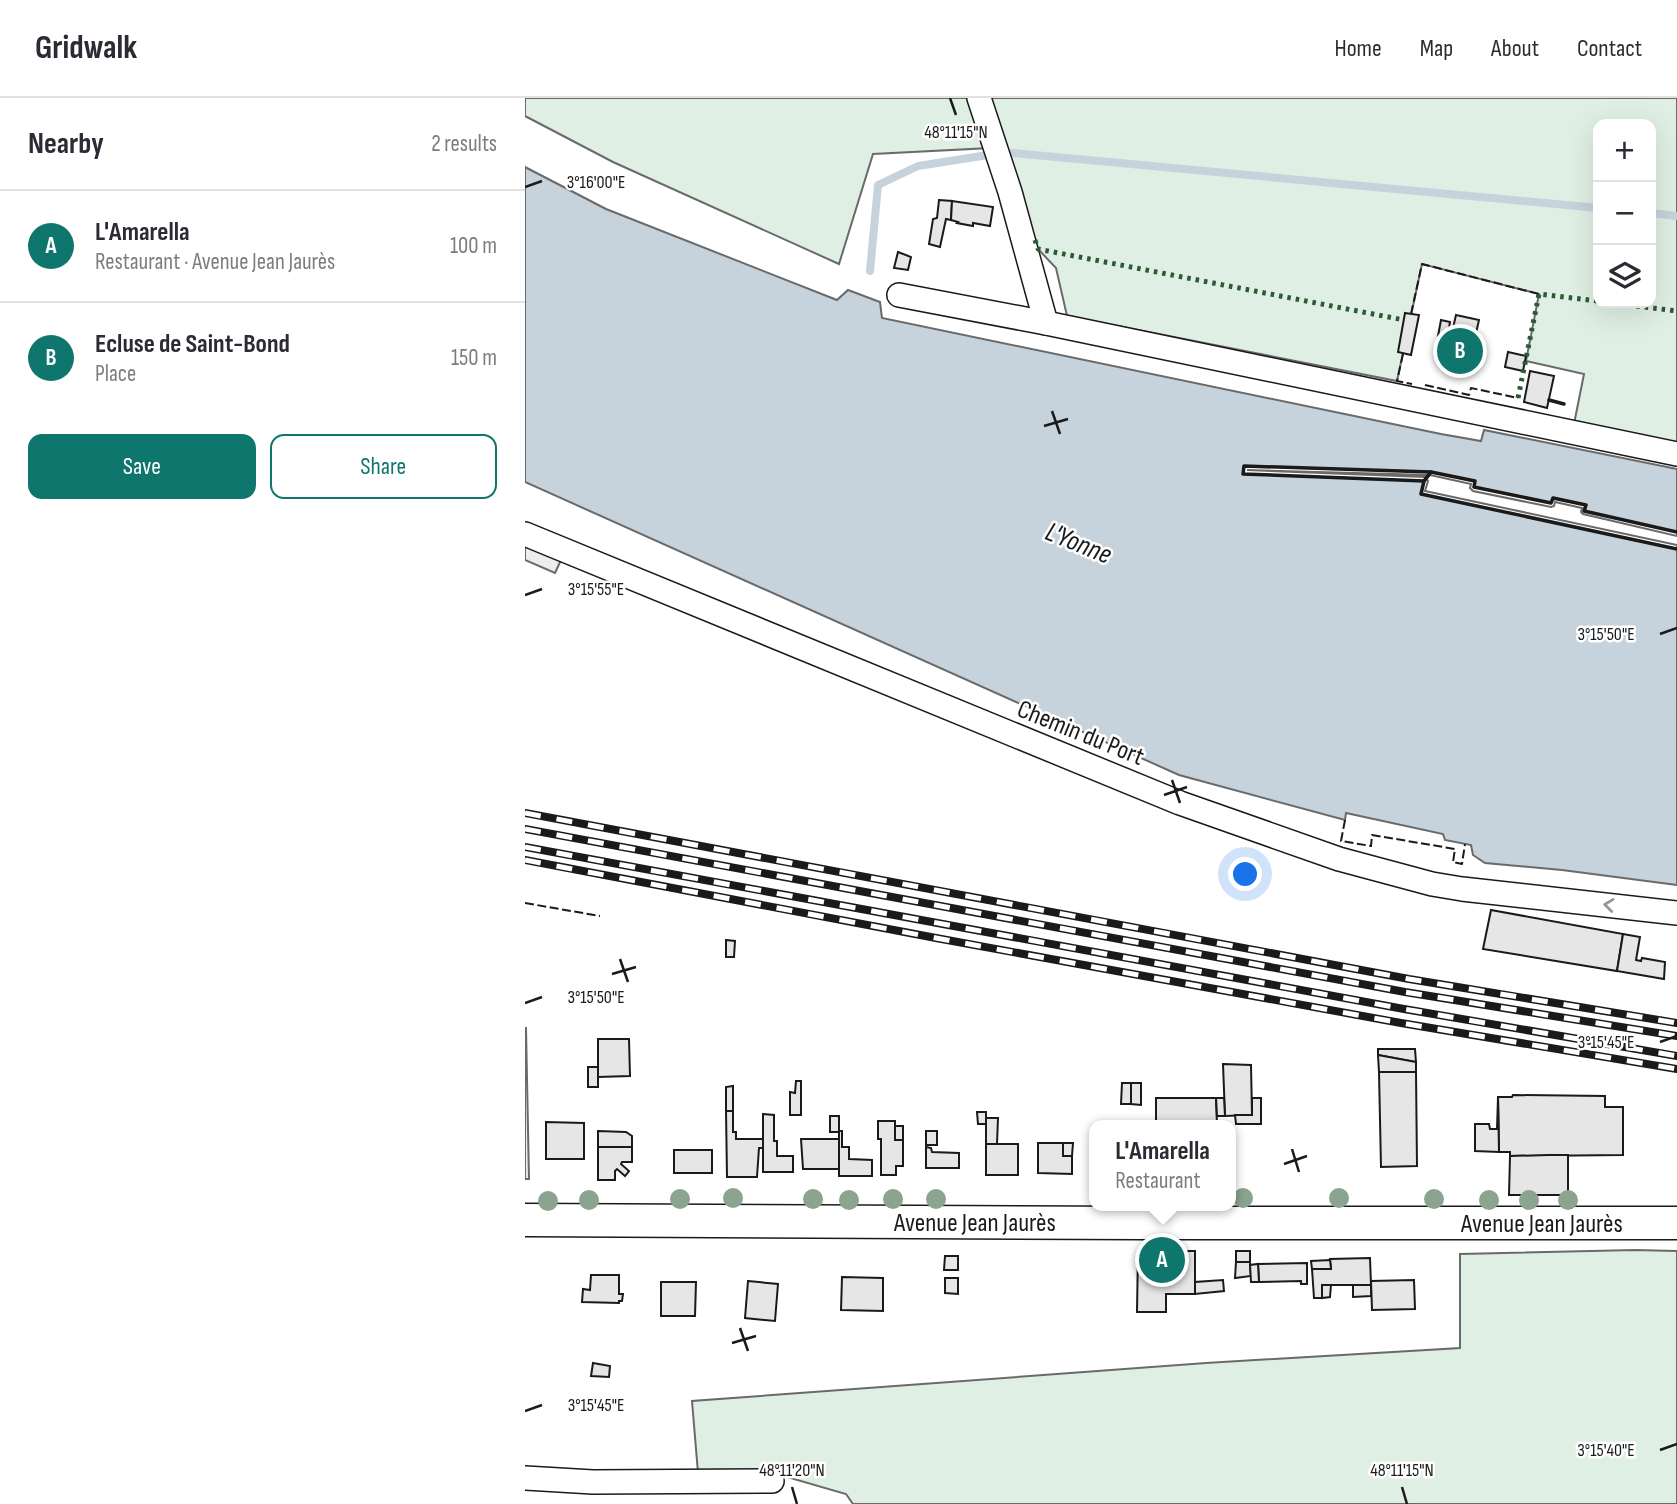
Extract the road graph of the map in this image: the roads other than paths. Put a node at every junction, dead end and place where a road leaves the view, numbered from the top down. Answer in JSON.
{"nodes":[{"id":1,"x":979,"y":98,"type":"edge"},
{"id":2,"x":899,"y":295,"type":"dead end"},
{"id":3,"x":1046,"y":323,"type":"junction"},
{"id":4,"x":1677,"y":454,"type":"edge"},
{"id":5,"x":525,"y":534,"type":"edge"},
{"id":6,"x":1677,"y":914,"type":"edge"},
{"id":7,"x":525,"y":1220,"type":"edge"},
{"id":8,"x":1677,"y":1223,"type":"edge"},
{"id":9,"x":525,"y":1478,"type":"edge"},
{"id":10,"x":772,"y":1481,"type":"dead end"}],
"edges":[{"from":1,"to":3,"type":"street"},
{"from":2,"to":3,"type":"street"},
{"from":3,"to":4,"type":"street"},
{"from":6,"to":5,"type":"street","name":"Chemin du Port","one_way":true},
{"from":7,"to":8,"type":"main road","name":"Avenue Jean Jaurès"},
{"from":9,"to":10,"type":"street"}]}
